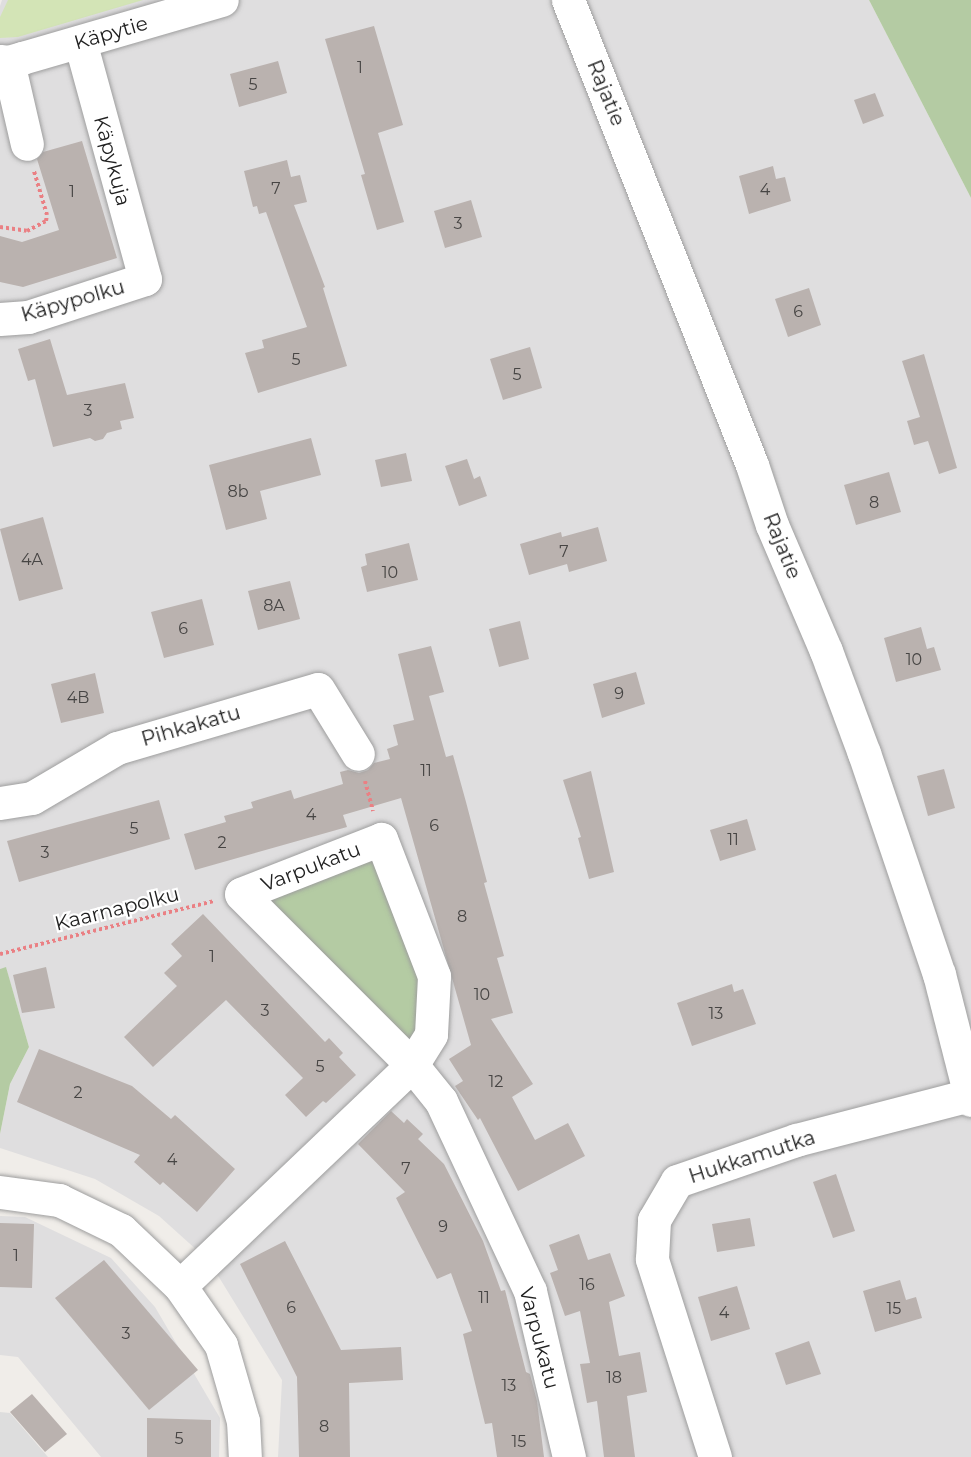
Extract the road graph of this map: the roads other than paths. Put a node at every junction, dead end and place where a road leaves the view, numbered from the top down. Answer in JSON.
{"nodes":[{"id":1,"x":222,"y":0,"type":"edge"},
{"id":2,"x":568,"y":0,"type":"edge"},
{"id":3,"x":80,"y":42,"type":"junction"},
{"id":4,"x":4,"y":61,"type":"edge"},
{"id":5,"x":27,"y":144,"type":"road end"},
{"id":6,"x":145,"y":279,"type":"joint"},
{"id":7,"x":0,"y":319,"type":"edge"},
{"id":8,"x":358,"y":754,"type":"road end"},
{"id":9,"x":0,"y":803,"type":"edge"},
{"id":10,"x":412,"y":1065,"type":"junction"},
{"id":11,"x":970,"y":1098,"type":"edge"},
{"id":12,"x":0,"y":1191,"type":"edge"},
{"id":13,"x":180,"y":1286,"type":"junction"},
{"id":14,"x":245,"y":1457,"type":"edge"},
{"id":15,"x":569,"y":1457,"type":"edge"},
{"id":16,"x":715,"y":1457,"type":"edge"}],
"edges":[{"from":1,"to":3,"type":"street","name":"Käpytie"},
{"from":2,"to":11,"type":"street","name":"Rajatie"},
{"from":3,"to":4,"type":"street","name":"Käpytie"},
{"from":3,"to":6,"type":"street","name":"Käpykuja"},
{"from":4,"to":5,"type":"street"},
{"from":6,"to":7,"type":"street","name":"Käpypolku"},
{"from":8,"to":9,"type":"street","name":"Pihkakatu"},
{"from":10,"to":10,"type":"street","name":"Varpukatu"},
{"from":10,"to":13,"type":"street","name":"Varpukatu"},
{"from":10,"to":15,"type":"street","name":"Varpukatu"},
{"from":11,"to":16,"type":"street","name":"Hukkamutka"},
{"from":12,"to":13,"type":"street"},
{"from":13,"to":14,"type":"street"}]}
